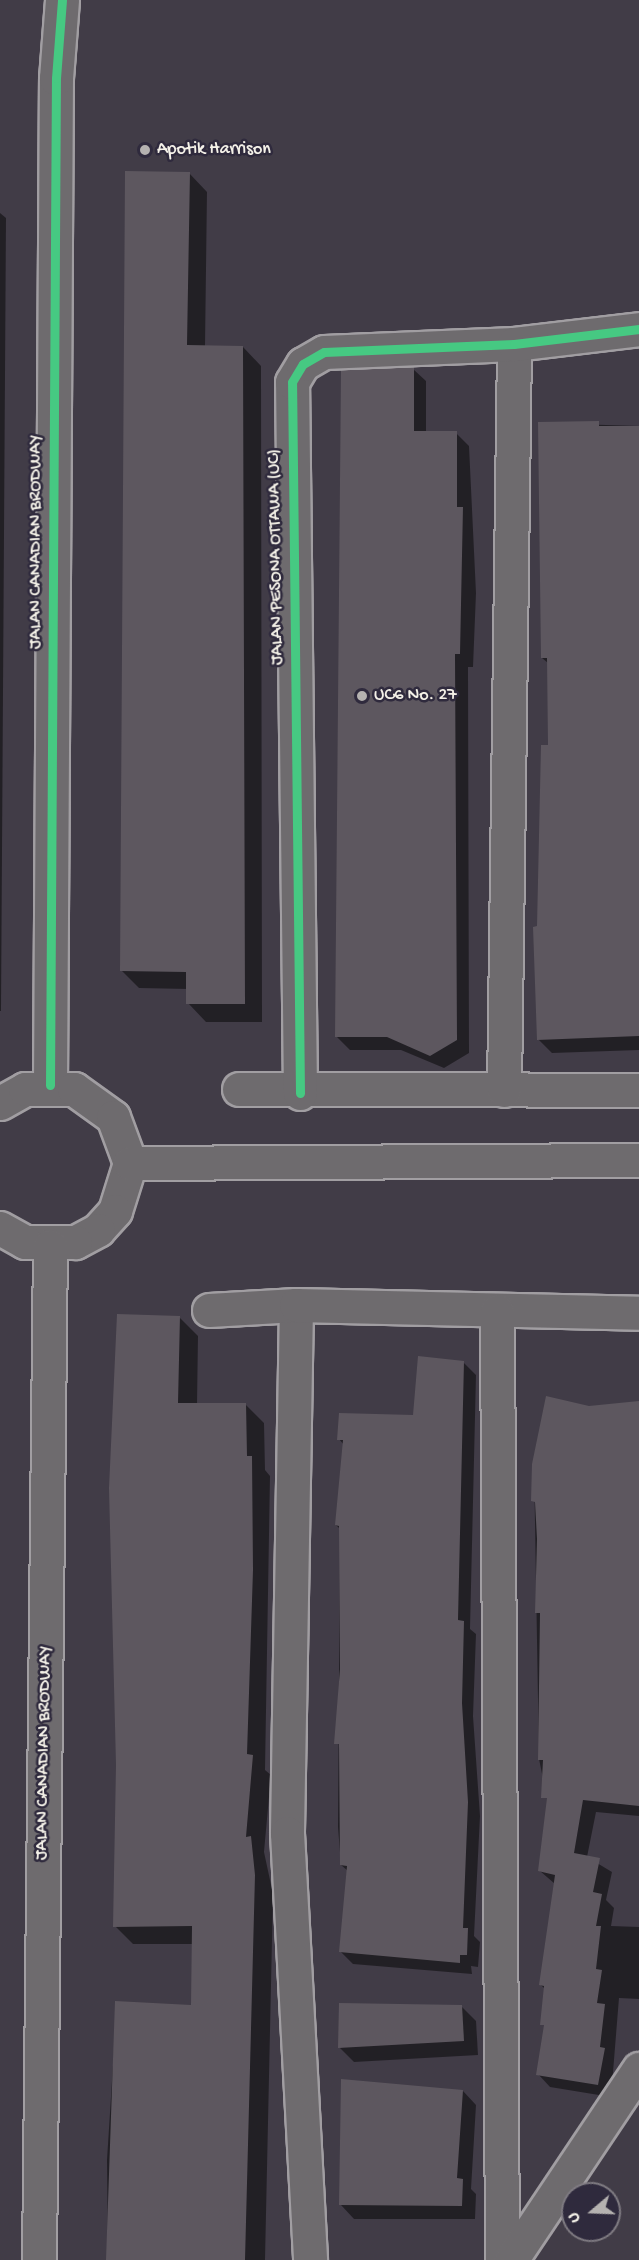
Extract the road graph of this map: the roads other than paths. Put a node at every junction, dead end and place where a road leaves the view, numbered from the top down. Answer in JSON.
{"nodes":[{"id":1,"x":62,"y":0,"type":"edge"},
{"id":2,"x":639,"y":329,"type":"edge"},
{"id":3,"x":514,"y":344,"type":"junction"},
{"id":4,"x":50,"y":1085,"type":"junction"},
{"id":5,"x":239,"y":1089,"type":"dead end"},
{"id":6,"x":504,"y":1089,"type":"junction"},
{"id":7,"x":639,"y":1090,"type":"edge"},
{"id":8,"x":300,"y":1093,"type":"junction"},
{"id":9,"x":0,"y":1103,"type":"edge"},
{"id":10,"x":639,"y":1160,"type":"edge"},
{"id":11,"x":129,"y":1163,"type":"junction"},
{"id":12,"x":0,"y":1228,"type":"edge"},
{"id":13,"x":50,"y":1246,"type":"junction"},
{"id":14,"x":296,"y":1305,"type":"junction"},
{"id":15,"x":209,"y":1310,"type":"dead end"},
{"id":16,"x":497,"y":1311,"type":"junction"},
{"id":17,"x":639,"y":1314,"type":"edge"},
{"id":18,"x":639,"y":2069,"type":"edge"},
{"id":19,"x":39,"y":2260,"type":"edge"},
{"id":20,"x":310,"y":2260,"type":"edge"},
{"id":21,"x":502,"y":2260,"type":"edge"},
{"id":22,"x":511,"y":2260,"type":"edge"}],
"edges":[{"from":1,"to":4,"type":"street","name":"JALAN CANADIAN BRODWAY"},
{"from":2,"to":3,"type":"street","name":"JALAN PESONA OTTAWA (UC)"},
{"from":3,"to":6,"type":"street"},
{"from":3,"to":8,"type":"street","name":"JALAN PESONA OTTAWA (UC)"},
{"from":4,"to":9,"type":"street"},
{"from":4,"to":11,"type":"street"},
{"from":5,"to":8,"type":"street"},
{"from":6,"to":7,"type":"street"},
{"from":6,"to":8,"type":"street"},
{"from":10,"to":11,"type":"street"},
{"from":11,"to":13,"type":"street"},
{"from":12,"to":13,"type":"street"},
{"from":13,"to":19,"type":"street","name":"JALAN CANADIAN BRODWAY"},
{"from":14,"to":15,"type":"street"},
{"from":14,"to":16,"type":"street"},
{"from":14,"to":20,"type":"street"},
{"from":16,"to":17,"type":"street"},
{"from":16,"to":21,"type":"street"},
{"from":18,"to":22,"type":"street"}]}
